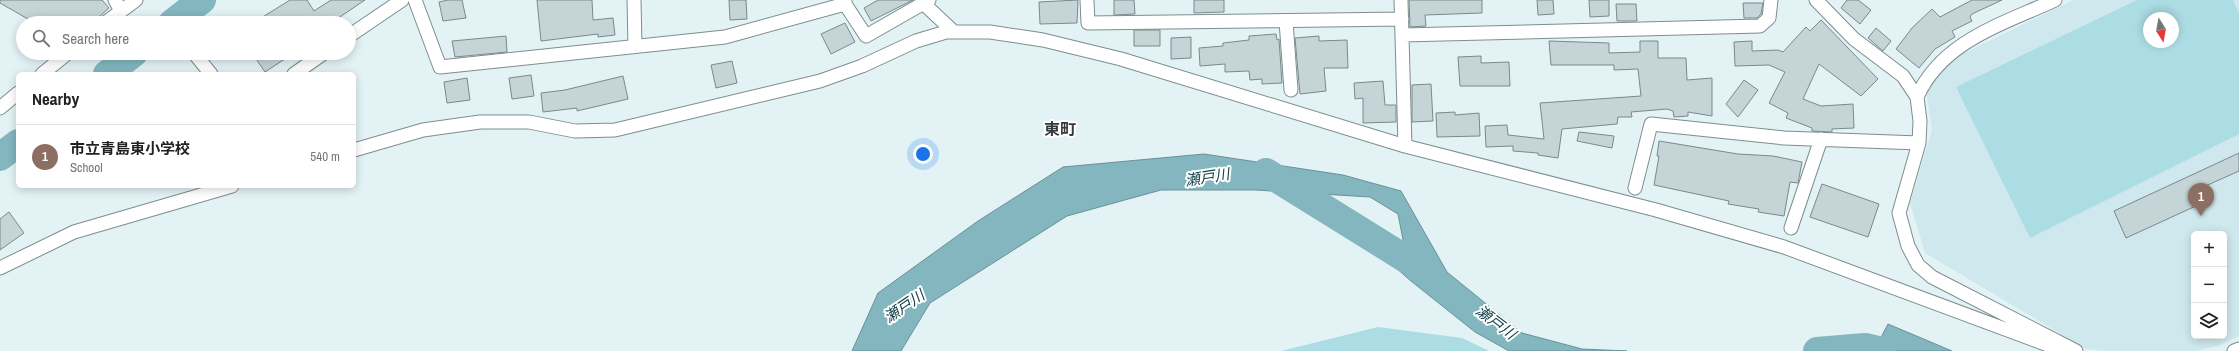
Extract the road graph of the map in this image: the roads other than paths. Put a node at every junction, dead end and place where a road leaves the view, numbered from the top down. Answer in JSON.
{"nodes":[{"id":1,"x":136,"y":0,"type":"edge"},
{"id":2,"x":402,"y":0,"type":"edge"},
{"id":3,"x":415,"y":0,"type":"edge"},
{"id":4,"x":634,"y":0,"type":"edge"},
{"id":5,"x":1087,"y":0,"type":"edge"},
{"id":6,"x":1401,"y":0,"type":"edge"},
{"id":7,"x":1771,"y":0,"type":"edge"},
{"id":8,"x":1816,"y":0,"type":"edge"},
{"id":9,"x":2055,"y":0,"type":"edge"},
{"id":10,"x":845,"y":2,"type":"edge"},
{"id":11,"x":927,"y":2,"type":"edge"},
{"id":12,"x":118,"y":5,"type":"edge"},
{"id":13,"x":111,"y":16,"type":"edge"},
{"id":14,"x":1402,"y":19,"type":"junction"},
{"id":15,"x":1286,"y":21,"type":"junction"},
{"id":16,"x":356,"y":31,"type":"edge"},
{"id":17,"x":954,"y":32,"type":"junction"},
{"id":18,"x":1402,"y":35,"type":"junction"},
{"id":19,"x":635,"y":46,"type":"junction"},
{"id":20,"x":59,"y":60,"type":"edge"},
{"id":21,"x":200,"y":60,"type":"edge"},
{"id":22,"x":314,"y":60,"type":"edge"},
{"id":23,"x":44,"y":72,"type":"edge"},
{"id":24,"x":209,"y":72,"type":"edge"},
{"id":25,"x":297,"y":72,"type":"edge"},
{"id":26,"x":1291,"y":90,"type":"dead end"},
{"id":27,"x":16,"y":95,"type":"edge"},
{"id":28,"x":1917,"y":97,"type":"junction"},
{"id":29,"x":0,"y":108,"type":"edge"},
{"id":30,"x":1821,"y":139,"type":"junction"},
{"id":31,"x":1919,"y":143,"type":"junction"},
{"id":32,"x":1405,"y":146,"type":"junction"},
{"id":33,"x":356,"y":149,"type":"edge"},
{"id":34,"x":225,"y":188,"type":"edge"},
{"id":35,"x":1635,"y":188,"type":"dead end"},
{"id":36,"x":1791,"y":228,"type":"dead end"},
{"id":37,"x":0,"y":268,"type":"edge"},
{"id":38,"x":2239,"y":349,"type":"edge"},
{"id":39,"x":2064,"y":351,"type":"edge"},
{"id":40,"x":2076,"y":351,"type":"edge"},
{"id":41,"x":2234,"y":351,"type":"edge"}],
"edges":[{"from":1,"to":12,"type":"street"},
{"from":2,"to":16,"type":"street"},
{"from":3,"to":19,"type":"street"},
{"from":4,"to":19,"type":"street"},
{"from":5,"to":15,"type":"street"},
{"from":6,"to":14,"type":"street"},
{"from":7,"to":18,"type":"street"},
{"from":8,"to":28,"type":"street"},
{"from":9,"to":28,"type":"street"},
{"from":10,"to":11,"type":"street"},
{"from":10,"to":19,"type":"street"},
{"from":11,"to":17,"type":"street"},
{"from":12,"to":13,"type":"street"},
{"from":14,"to":15,"type":"street"},
{"from":14,"to":18,"type":"street"},
{"from":15,"to":26,"type":"street"},
{"from":17,"to":32,"type":"street"},
{"from":17,"to":33,"type":"street"},
{"from":18,"to":32,"type":"street"},
{"from":20,"to":23,"type":"street"},
{"from":21,"to":24,"type":"street"},
{"from":22,"to":25,"type":"street"},
{"from":27,"to":29,"type":"street"},
{"from":28,"to":31,"type":"street"},
{"from":30,"to":31,"type":"street"},
{"from":30,"to":35,"type":"street"},
{"from":30,"to":36,"type":"street"},
{"from":31,"to":40,"type":"street"},
{"from":32,"to":39,"type":"street"},
{"from":34,"to":37,"type":"street"},
{"from":38,"to":41,"type":"street"}]}
